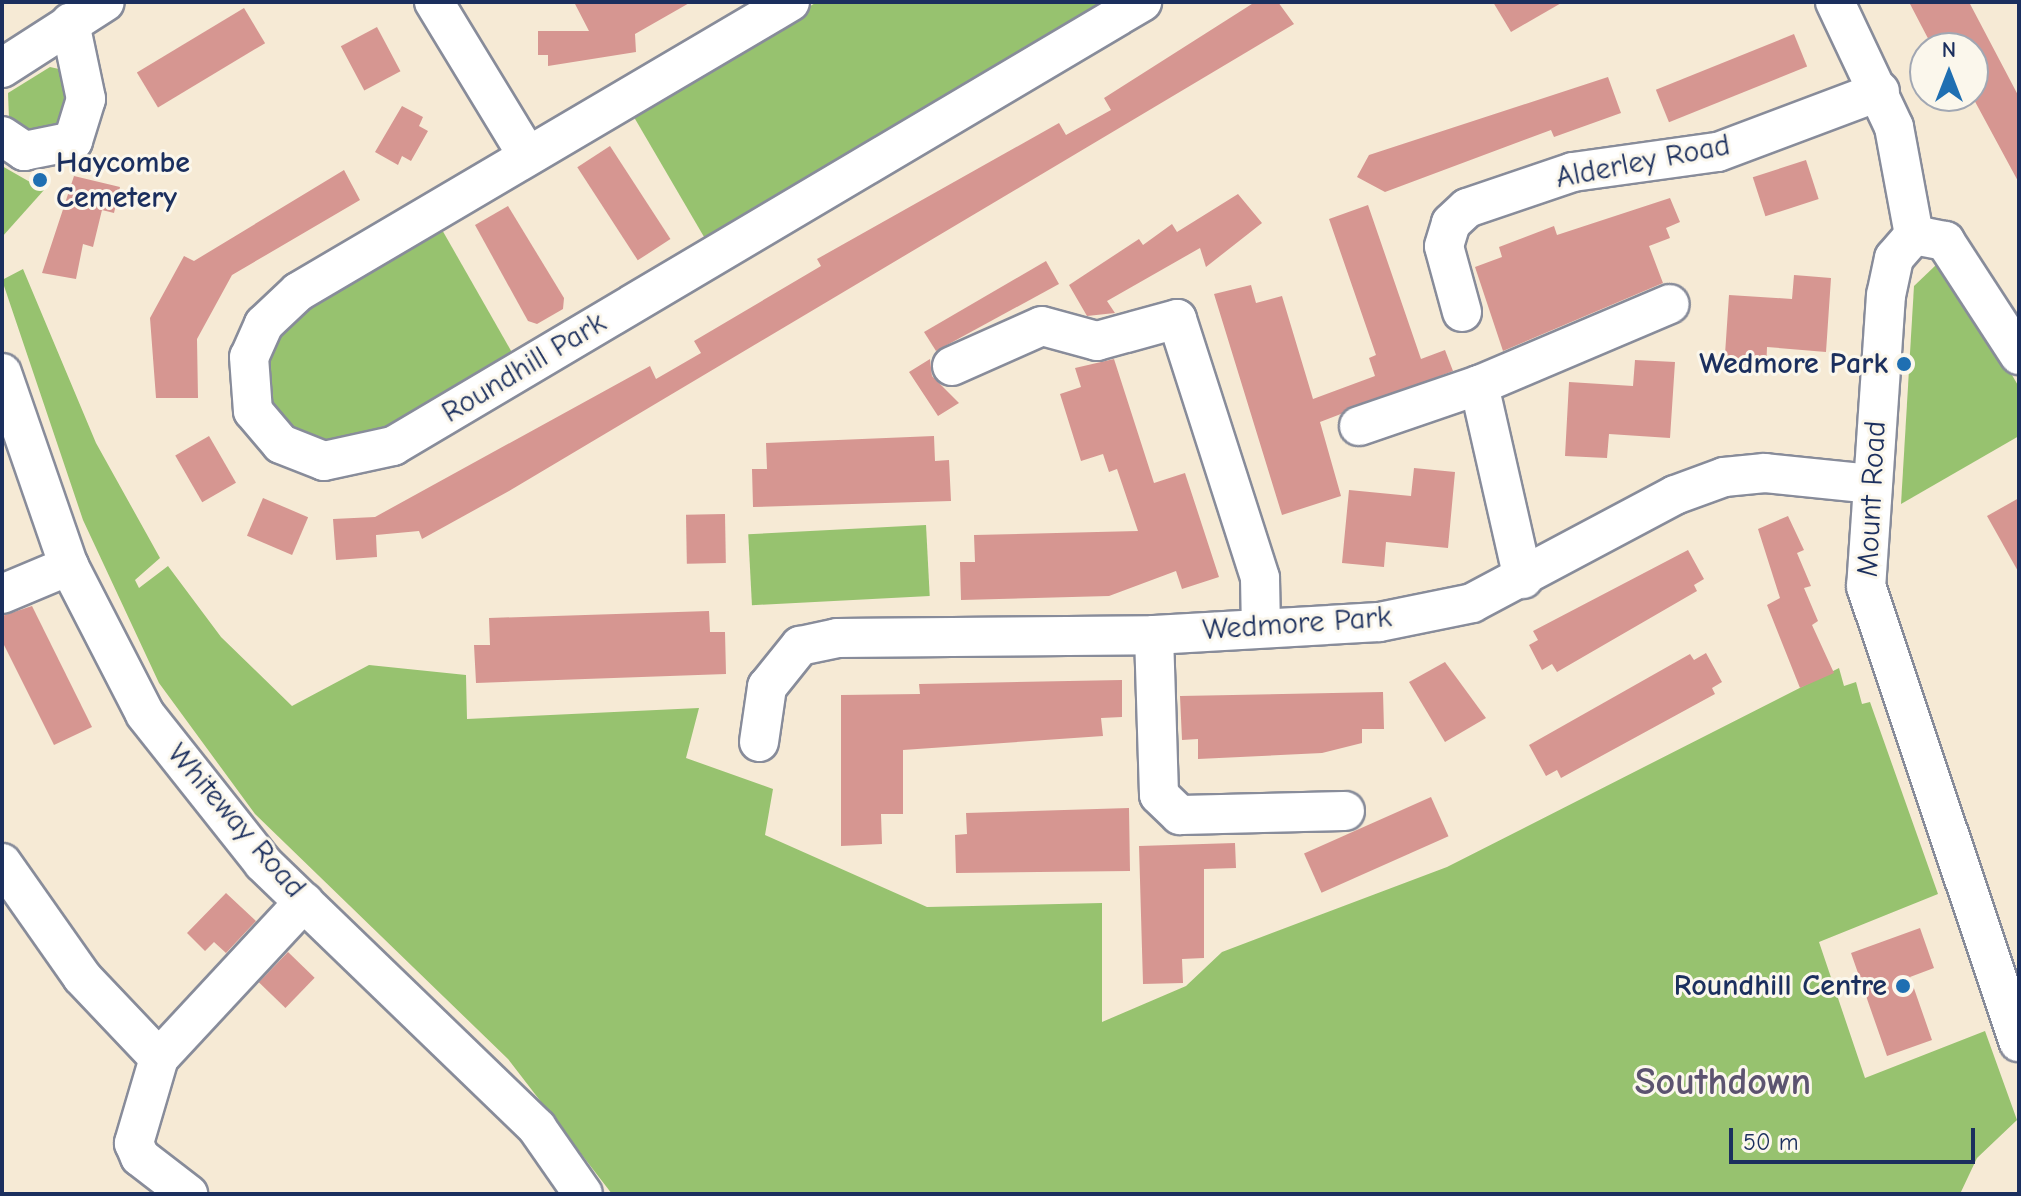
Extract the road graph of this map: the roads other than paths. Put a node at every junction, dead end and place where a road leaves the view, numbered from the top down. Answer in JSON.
{"nodes":[{"id":1,"x":434,"y":2,"type":"edge"},
{"id":2,"x":790,"y":2,"type":"edge"},
{"id":3,"x":1142,"y":2,"type":"edge"},
{"id":4,"x":1835,"y":2,"type":"edge"},
{"id":5,"x":85,"y":10,"type":"edge"},
{"id":6,"x":2,"y":68,"type":"edge"},
{"id":7,"x":1880,"y":91,"type":"junction"},
{"id":8,"x":2,"y":136,"type":"edge"},
{"id":9,"x":527,"y":155,"type":"junction"},
{"id":10,"x":1914,"y":235,"type":"junction"},
{"id":11,"x":1670,"y":304,"type":"dead end"},
{"id":12,"x":1462,"y":312,"type":"dead end"},
{"id":13,"x":2019,"y":355,"type":"edge"},
{"id":14,"x":952,"y":366,"type":"dead end"},
{"id":15,"x":2,"y":373,"type":"edge"},
{"id":16,"x":1479,"y":385,"type":"junction"},
{"id":17,"x":1359,"y":426,"type":"dead end"},
{"id":18,"x":1871,"y":484,"type":"junction"},
{"id":19,"x":69,"y":566,"type":"junction"},
{"id":20,"x":1523,"y":579,"type":"junction"},
{"id":21,"x":2,"y":594,"type":"edge"},
{"id":22,"x":1261,"y":628,"type":"junction"},
{"id":23,"x":1154,"y":635,"type":"junction"},
{"id":24,"x":759,"y":742,"type":"dead end"},
{"id":25,"x":1345,"y":811,"type":"dead end"},
{"id":26,"x":2,"y":863,"type":"edge"},
{"id":27,"x":304,"y":902,"type":"junction"},
{"id":28,"x":2008,"y":971,"type":"edge"},
{"id":29,"x":2019,"y":1042,"type":"edge"},
{"id":30,"x":159,"y":1058,"type":"junction"},
{"id":31,"x":188,"y":1194,"type":"edge"},
{"id":32,"x":583,"y":1194,"type":"edge"}],
"edges":[{"from":1,"to":9,"type":"street"},
{"from":2,"to":9,"type":"street","name":"Roundhill Park"},
{"from":3,"to":9,"type":"street","name":"Roundhill Park"},
{"from":4,"to":7,"type":"street"},
{"from":5,"to":6,"type":"street"},
{"from":5,"to":8,"type":"street"},
{"from":7,"to":10,"type":"street"},
{"from":7,"to":12,"type":"street","name":"Alderley Road"},
{"from":10,"to":13,"type":"street"},
{"from":10,"to":18,"type":"street","name":"Mount Road"},
{"from":11,"to":16,"type":"street"},
{"from":14,"to":22,"type":"street"},
{"from":15,"to":19,"type":"street","name":"Whiteway Road"},
{"from":16,"to":17,"type":"street"},
{"from":16,"to":20,"type":"street"},
{"from":18,"to":20,"type":"street","name":"Wedmore Park"},
{"from":18,"to":28,"type":"street","name":"Mount Road"},
{"from":19,"to":21,"type":"street"},
{"from":19,"to":27,"type":"street","name":"Whiteway Road"},
{"from":20,"to":22,"type":"street","name":"Wedmore Park"},
{"from":22,"to":23,"type":"street","name":"Wedmore Park"},
{"from":23,"to":24,"type":"street","name":"Wedmore Park"},
{"from":23,"to":25,"type":"street"},
{"from":26,"to":30,"type":"street"},
{"from":27,"to":30,"type":"street"},
{"from":27,"to":32,"type":"street","name":"Whiteway Road"},
{"from":28,"to":29,"type":"street","name":"Mount Road"},
{"from":30,"to":31,"type":"street"}]}
